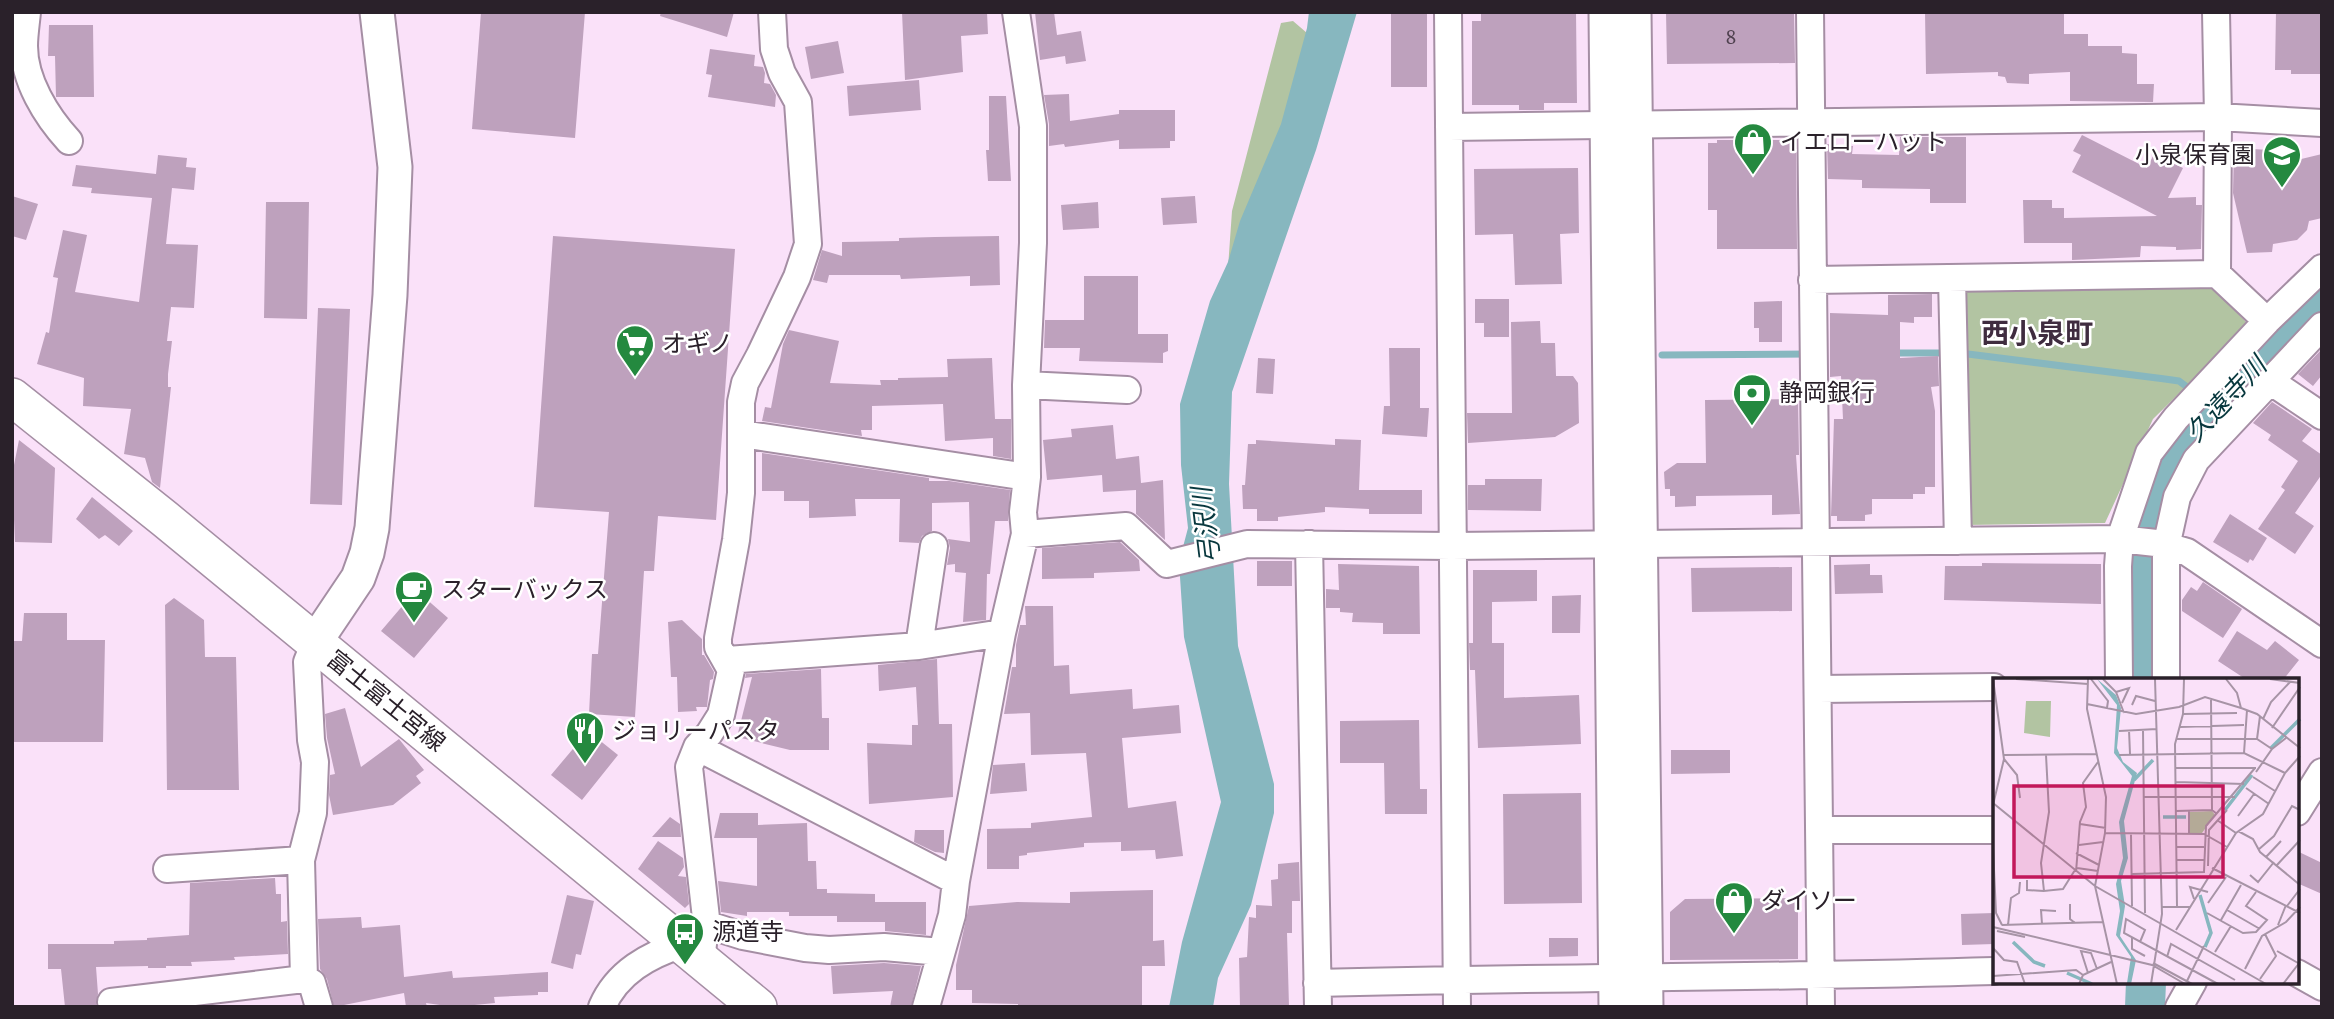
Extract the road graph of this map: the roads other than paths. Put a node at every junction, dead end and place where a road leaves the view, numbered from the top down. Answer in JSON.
{"nodes":[{"id":1,"x":27,"y":12,"type":"edge"},
{"id":2,"x":377,"y":12,"type":"edge"},
{"id":3,"x":772,"y":12,"type":"edge"},
{"id":4,"x":1016,"y":12,"type":"edge"},
{"id":5,"x":1447,"y":12,"type":"edge"},
{"id":6,"x":1606,"y":12,"type":"edge"},
{"id":7,"x":1634,"y":12,"type":"edge"},
{"id":8,"x":1810,"y":12,"type":"edge"},
{"id":9,"x":2216,"y":12,"type":"edge"},
{"id":10,"x":2218,"y":117,"type":"junction"},
{"id":11,"x":1810,"y":122,"type":"junction"},
{"id":12,"x":2322,"y":123,"type":"edge"},
{"id":13,"x":1621,"y":124,"type":"junction"},
{"id":14,"x":1449,"y":127,"type":"junction"},
{"id":15,"x":69,"y":141,"type":"dead end"},
{"id":16,"x":2322,"y":268,"type":"edge"},
{"id":17,"x":2217,"y":274,"type":"junction"},
{"id":18,"x":1952,"y":278,"type":"junction"},
{"id":19,"x":1812,"y":280,"type":"junction"},
{"id":20,"x":2267,"y":321,"type":"junction"},
{"id":21,"x":2322,"y":326,"type":"edge"},
{"id":22,"x":2270,"y":381,"type":"junction"},
{"id":23,"x":1026,"y":385,"type":"junction"},
{"id":24,"x":1127,"y":390,"type":"dead end"},
{"id":25,"x":12,"y":397,"type":"edge"},
{"id":26,"x":2322,"y":416,"type":"edge"},
{"id":27,"x":742,"y":433,"type":"junction"},
{"id":28,"x":1027,"y":478,"type":"junction"},
{"id":29,"x":1025,"y":534,"type":"junction"},
{"id":30,"x":1958,"y":541,"type":"junction"},
{"id":31,"x":1816,"y":542,"type":"junction"},
{"id":32,"x":2144,"y":542,"type":"junction"},
{"id":33,"x":1309,"y":544,"type":"junction"},
{"id":34,"x":1625,"y":544,"type":"junction"},
{"id":35,"x":934,"y":546,"type":"dead end"},
{"id":36,"x":1452,"y":546,"type":"junction"},
{"id":37,"x":1002,"y":633,"type":"junction"},
{"id":38,"x":315,"y":642,"type":"junction"},
{"id":39,"x":2322,"y":644,"type":"edge"},
{"id":40,"x":919,"y":646,"type":"junction"},
{"id":41,"x":727,"y":660,"type":"junction"},
{"id":42,"x":2119,"y":678,"type":"edge"},
{"id":43,"x":2166,"y":678,"type":"edge"},
{"id":44,"x":1993,"y":687,"type":"edge"},
{"id":45,"x":1819,"y":689,"type":"junction"},
{"id":46,"x":697,"y":747,"type":"junction"},
{"id":47,"x":2322,"y":772,"type":"edge"},
{"id":48,"x":2299,"y":809,"type":"edge"},
{"id":49,"x":1820,"y":830,"type":"junction"},
{"id":50,"x":1993,"y":830,"type":"edge"},
{"id":51,"x":301,"y":860,"type":"junction"},
{"id":52,"x":167,"y":869,"type":"dead end"},
{"id":53,"x":956,"y":881,"type":"junction"},
{"id":54,"x":697,"y":943,"type":"junction"},
{"id":55,"x":941,"y":952,"type":"junction"},
{"id":56,"x":1993,"y":971,"type":"edge"},
{"id":57,"x":2299,"y":974,"type":"edge"},
{"id":58,"x":1821,"y":976,"type":"junction"},
{"id":59,"x":304,"y":979,"type":"junction"},
{"id":60,"x":1457,"y":980,"type":"junction"},
{"id":61,"x":2192,"y":984,"type":"edge"},
{"id":62,"x":2322,"y":988,"type":"edge"},
{"id":63,"x":1631,"y":993,"type":"edge"},
{"id":64,"x":1317,"y":995,"type":"edge"},
{"id":65,"x":111,"y":1002,"type":"dead end"},
{"id":66,"x":319,"y":1007,"type":"edge"},
{"id":67,"x":602,"y":1007,"type":"edge"},
{"id":68,"x":758,"y":1007,"type":"edge"},
{"id":69,"x":926,"y":1007,"type":"edge"},
{"id":70,"x":1457,"y":1007,"type":"edge"},
{"id":71,"x":1821,"y":1007,"type":"edge"},
{"id":72,"x":2179,"y":1007,"type":"edge"}],
"edges":[{"from":1,"to":15,"type":"street"},
{"from":2,"to":38,"type":"street"},
{"from":3,"to":27,"type":"street"},
{"from":4,"to":23,"type":"street"},
{"from":5,"to":14,"type":"street"},
{"from":6,"to":13,"type":"street"},
{"from":7,"to":13,"type":"street"},
{"from":8,"to":11,"type":"street"},
{"from":9,"to":10,"type":"street"},
{"from":10,"to":11,"type":"street"},
{"from":10,"to":12,"type":"street"},
{"from":10,"to":17,"type":"street"},
{"from":11,"to":13,"type":"street"},
{"from":11,"to":19,"type":"street"},
{"from":13,"to":14,"type":"street"},
{"from":13,"to":34,"type":"street"},
{"from":14,"to":36,"type":"street"},
{"from":16,"to":20,"type":"street"},
{"from":17,"to":18,"type":"street"},
{"from":17,"to":20,"type":"street"},
{"from":18,"to":19,"type":"street"},
{"from":18,"to":30,"type":"street"},
{"from":19,"to":31,"type":"street"},
{"from":20,"to":32,"type":"street"},
{"from":21,"to":22,"type":"street"},
{"from":22,"to":26,"type":"street"},
{"from":22,"to":32,"type":"street"},
{"from":23,"to":24,"type":"street"},
{"from":23,"to":28,"type":"street"},
{"from":25,"to":38,"type":"main road","name":"富士富士宮線"},
{"from":27,"to":28,"type":"street"},
{"from":27,"to":41,"type":"street"},
{"from":28,"to":29,"type":"street"},
{"from":29,"to":33,"type":"street"},
{"from":29,"to":37,"type":"street"},
{"from":30,"to":31,"type":"street"},
{"from":30,"to":32,"type":"street"},
{"from":31,"to":34,"type":"street"},
{"from":31,"to":45,"type":"street"},
{"from":32,"to":39,"type":"street"},
{"from":32,"to":42,"type":"street"},
{"from":32,"to":43,"type":"street"},
{"from":33,"to":36,"type":"street"},
{"from":33,"to":64,"type":"street"},
{"from":34,"to":36,"type":"street"},
{"from":34,"to":63,"type":"street"},
{"from":35,"to":40,"type":"street"},
{"from":36,"to":60,"type":"street"},
{"from":37,"to":40,"type":"street"},
{"from":37,"to":53,"type":"street"},
{"from":38,"to":51,"type":"street"},
{"from":38,"to":54,"type":"main road","name":"富士富士宮線"},
{"from":40,"to":41,"type":"street"},
{"from":41,"to":46,"type":"street"},
{"from":44,"to":45,"type":"street"},
{"from":45,"to":49,"type":"street"},
{"from":46,"to":53,"type":"street"},
{"from":46,"to":54,"type":"street"},
{"from":47,"to":48,"type":"street"},
{"from":49,"to":50,"type":"street"},
{"from":49,"to":58,"type":"street"},
{"from":51,"to":52,"type":"street"},
{"from":51,"to":59,"type":"street"},
{"from":53,"to":55,"type":"street"},
{"from":54,"to":55,"type":"street"},
{"from":54,"to":67,"type":"street"},
{"from":54,"to":68,"type":"main road","name":"富士富士宮線"},
{"from":55,"to":69,"type":"street"},
{"from":56,"to":58,"type":"street"},
{"from":57,"to":62,"type":"street"},
{"from":58,"to":63,"type":"street"},
{"from":58,"to":71,"type":"street"},
{"from":59,"to":65,"type":"street"},
{"from":59,"to":66,"type":"street"},
{"from":60,"to":63,"type":"street"},
{"from":60,"to":64,"type":"street"},
{"from":60,"to":70,"type":"street"},
{"from":61,"to":72,"type":"street"}]}
